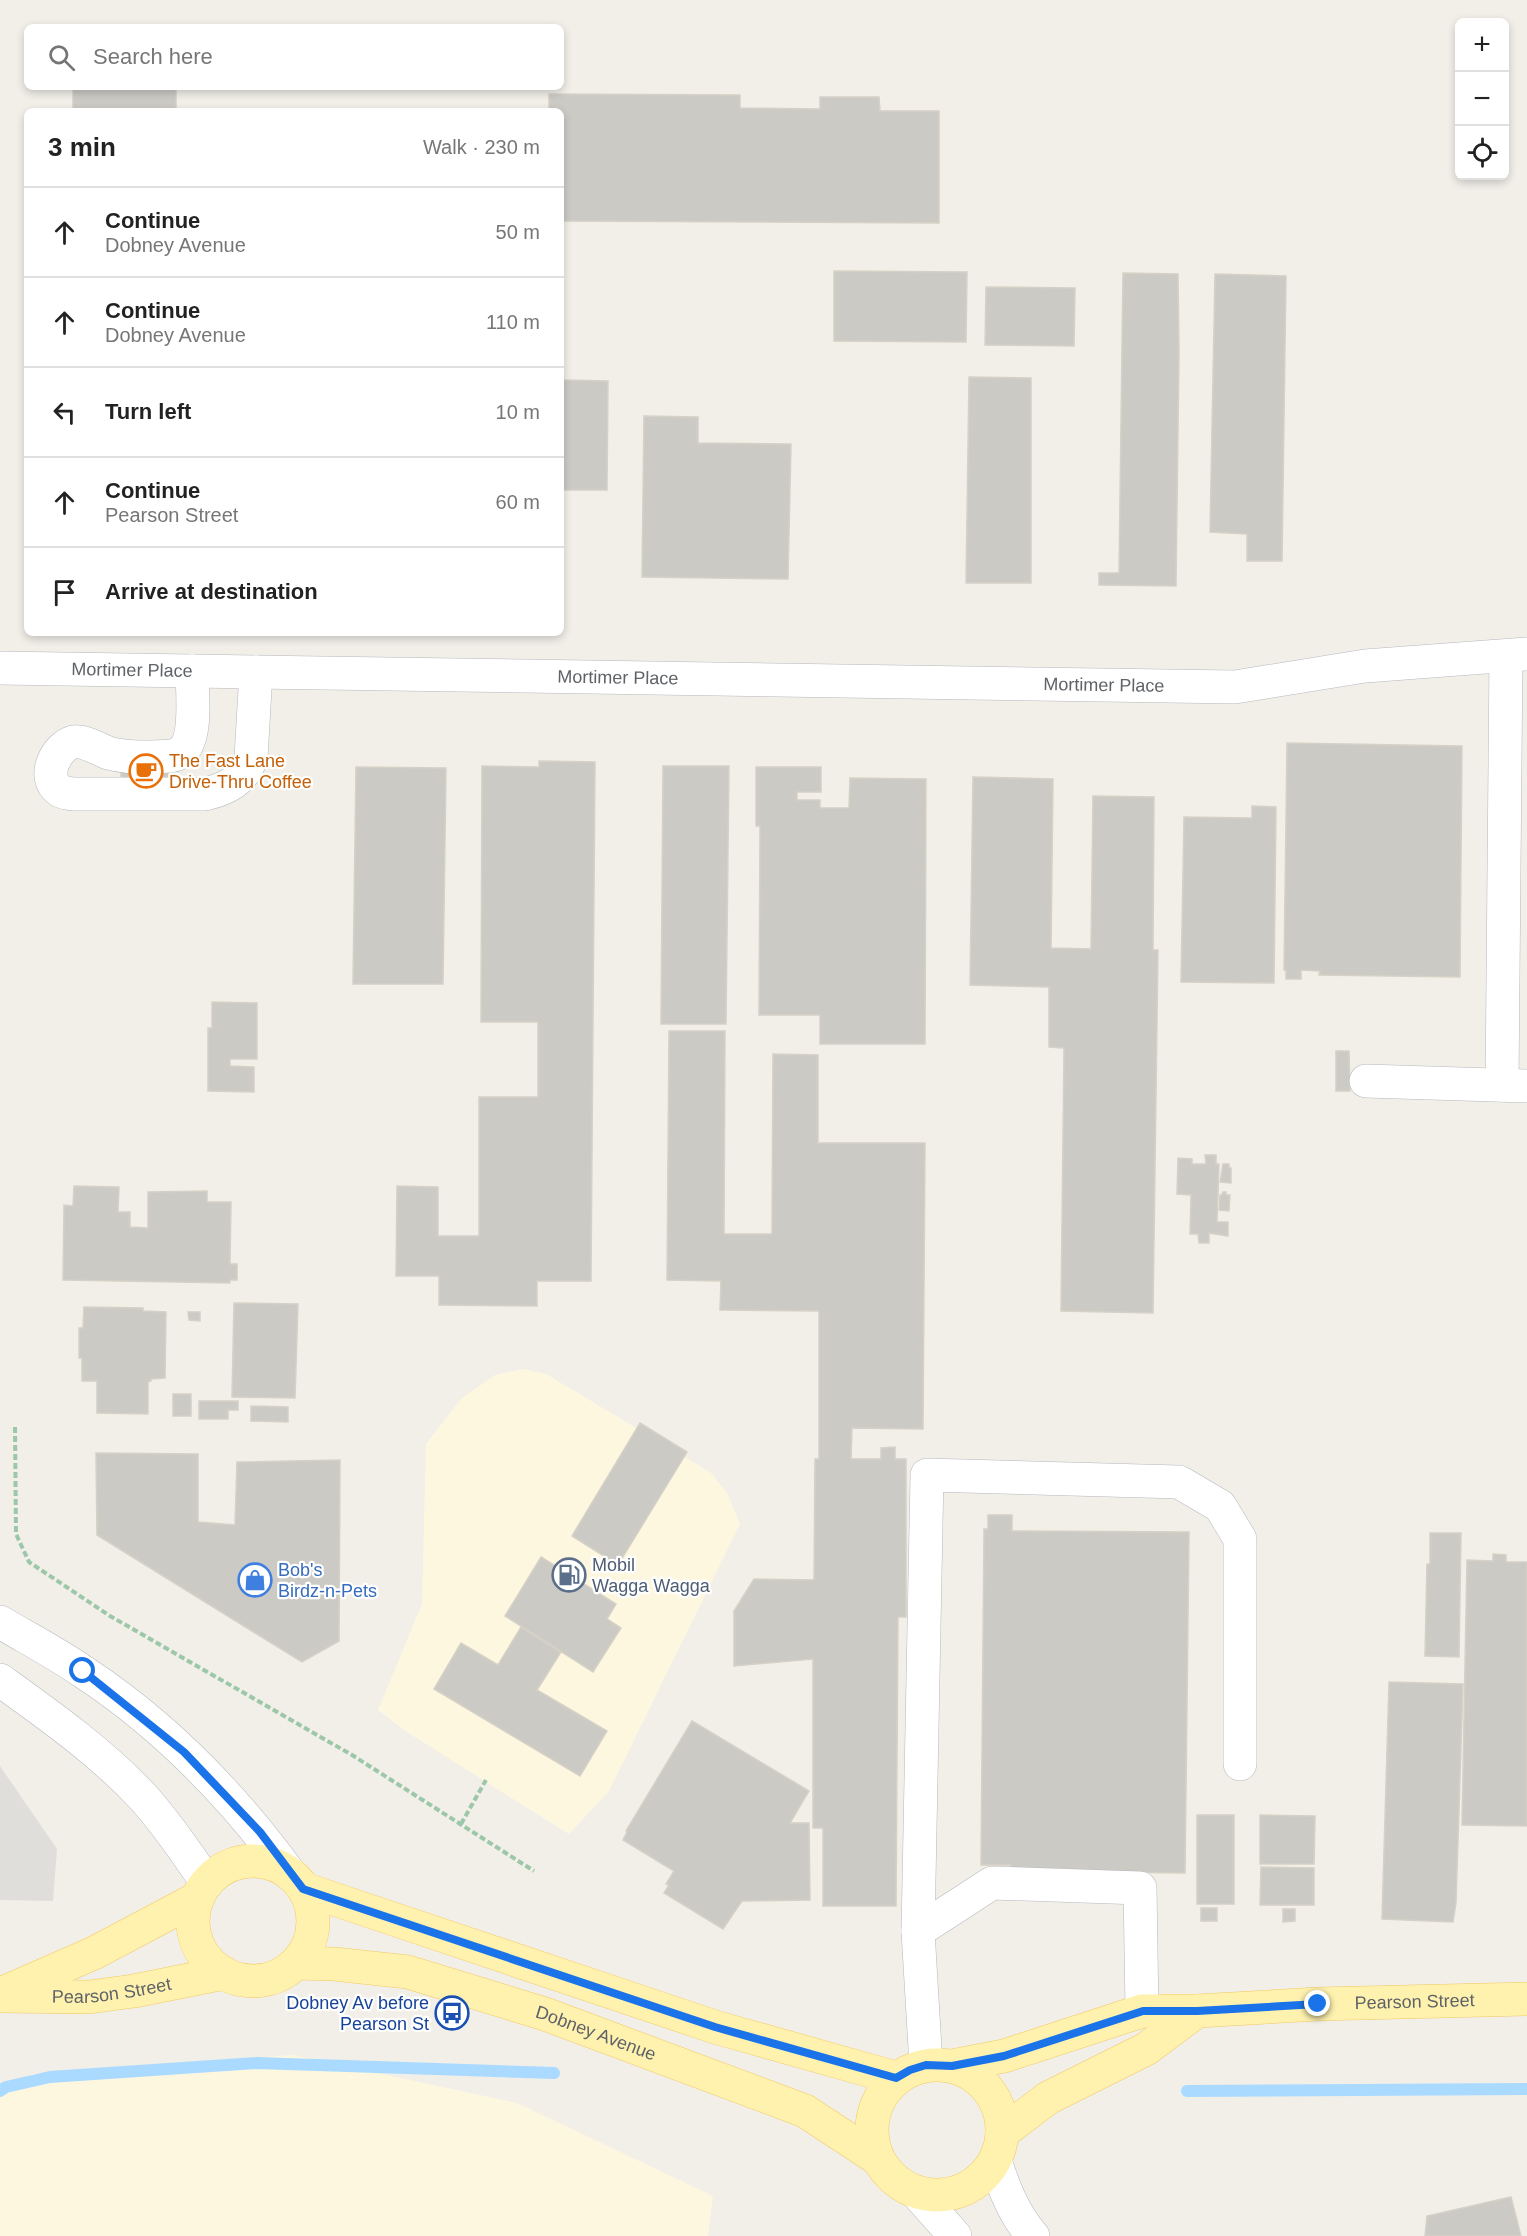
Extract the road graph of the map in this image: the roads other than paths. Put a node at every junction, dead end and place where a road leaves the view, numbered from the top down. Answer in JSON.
{"nodes":[{"id":1,"x":1516,"y":655,"type":"edge"},
{"id":2,"x":0,"y":668,"type":"edge"},
{"id":3,"x":192,"y":670,"type":"junction"},
{"id":4,"x":256,"y":672,"type":"junction"},
{"id":5,"x":1366,"y":1081,"type":"dead end"},
{"id":6,"x":1515,"y":1086,"type":"edge"},
{"id":7,"x":0,"y":1622,"type":"edge"},
{"id":8,"x":0,"y":1680,"type":"edge"},
{"id":9,"x":1240,"y":1764,"type":"dead end"},
{"id":10,"x":297,"y":1881,"type":"junction"},
{"id":11,"x":202,"y":1890,"type":"junction"},
{"id":12,"x":918,"y":1931,"type":"junction"},
{"id":13,"x":296,"y":1963,"type":"junction"},
{"id":14,"x":224,"y":1973,"type":"junction"},
{"id":15,"x":0,"y":1995,"type":"edge"},
{"id":16,"x":1527,"y":1999,"type":"edge"},
{"id":17,"x":1143,"y":2011,"type":"junction"},
{"id":18,"x":1197,"y":2011,"type":"junction"},
{"id":19,"x":939,"y":2066,"type":"junction"},
{"id":20,"x":896,"y":2078,"type":"junction"},
{"id":21,"x":998,"y":2147,"type":"junction"},
{"id":22,"x":878,"y":2159,"type":"junction"},
{"id":23,"x":916,"y":2192,"type":"junction"},
{"id":24,"x":955,"y":2236,"type":"edge"},
{"id":25,"x":1033,"y":2236,"type":"edge"}],
"edges":[{"from":1,"to":4,"type":"street","name":"Mortimer Place"},
{"from":1,"to":6,"type":"street"},
{"from":2,"to":3,"type":"street","name":"Mortimer Place"},
{"from":3,"to":4,"type":"street","name":"Mortimer Place"},
{"from":3,"to":4,"type":"street"},
{"from":5,"to":6,"type":"street"},
{"from":7,"to":10,"type":"street"},
{"from":8,"to":11,"type":"street"},
{"from":9,"to":12,"type":"street"},
{"from":10,"to":11,"type":"main road"},
{"from":10,"to":13,"type":"main road"},
{"from":10,"to":20,"type":"main road"},
{"from":11,"to":14,"type":"main road"},
{"from":11,"to":15,"type":"main road","name":"Pearson Street"},
{"from":12,"to":17,"type":"street"},
{"from":12,"to":19,"type":"street"},
{"from":13,"to":14,"type":"main road"},
{"from":13,"to":22,"type":"main road","name":"Dobney Avenue"},
{"from":14,"to":15,"type":"main road","name":"Pearson Street"},
{"from":16,"to":18,"type":"main road","name":"Pearson Street"},
{"from":17,"to":18,"type":"main road","name":"Pearson Street"},
{"from":17,"to":19,"type":"main road","name":"Pearson Street"},
{"from":18,"to":21,"type":"main road"},
{"from":19,"to":20,"type":"main road"},
{"from":19,"to":21,"type":"main road"},
{"from":20,"to":22,"type":"main road"},
{"from":21,"to":23,"type":"main road"},
{"from":21,"to":25,"type":"street"},
{"from":22,"to":23,"type":"main road"},
{"from":23,"to":24,"type":"street"}]}
